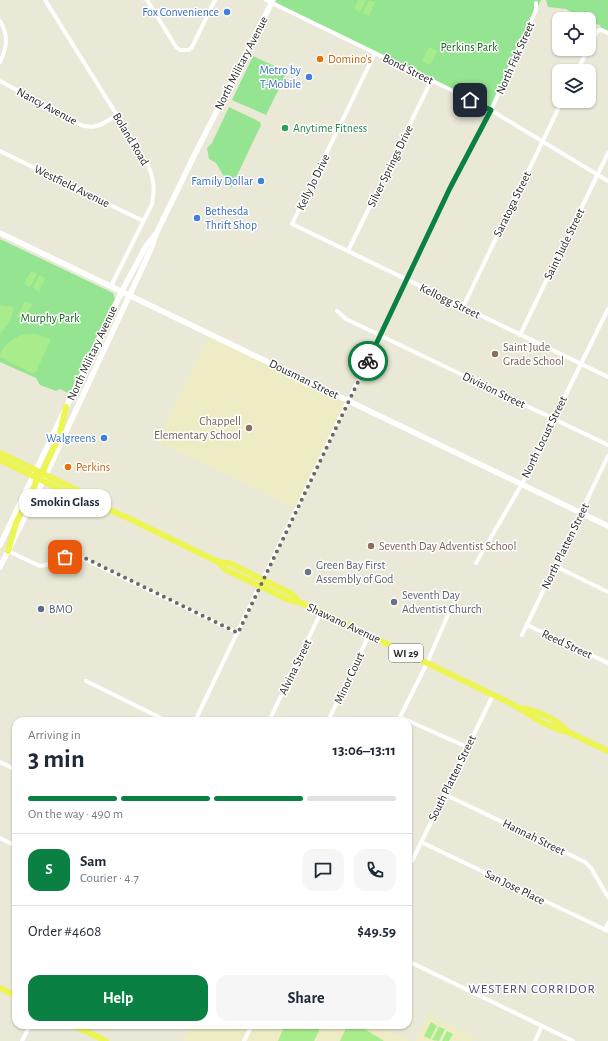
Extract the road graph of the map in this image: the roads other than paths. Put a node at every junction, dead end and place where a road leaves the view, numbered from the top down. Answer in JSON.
{"nodes":[{"id":1,"x":45,"y":0,"type":"edge"},
{"id":2,"x":147,"y":0,"type":"edge"},
{"id":3,"x":215,"y":0,"type":"edge"},
{"id":4,"x":270,"y":1,"type":"edge"},
{"id":5,"x":536,"y":3,"type":"dead end"},
{"id":6,"x":0,"y":21,"type":"edge"},
{"id":7,"x":596,"y":33,"type":"edge"},
{"id":8,"x":608,"y":33,"type":"edge"},
{"id":9,"x":375,"y":53,"type":"junction"},
{"id":10,"x":0,"y":62,"type":"edge"},
{"id":11,"x":0,"y":81,"type":"edge"},
{"id":12,"x":431,"y":81,"type":"junction"},
{"id":13,"x":558,"y":108,"type":"edge"},
{"id":14,"x":491,"y":110,"type":"junction"},
{"id":15,"x":117,"y":115,"type":"junction"},
{"id":16,"x":542,"y":141,"type":"junction"},
{"id":17,"x":0,"y":151,"type":"edge"},
{"id":18,"x":608,"y":153,"type":"edge"},
{"id":19,"x":597,"y":175,"type":"junction"},
{"id":20,"x":608,"y":181,"type":"edge"},
{"id":21,"x":143,"y":221,"type":"junction"},
{"id":22,"x":292,"y":224,"type":"joint"},
{"id":23,"x":0,"y":233,"type":"edge"},
{"id":24,"x":156,"y":234,"type":"junction"},
{"id":25,"x":348,"y":251,"type":"junction"},
{"id":26,"x":407,"y":280,"type":"junction"},
{"id":27,"x":111,"y":286,"type":"junction"},
{"id":28,"x":122,"y":291,"type":"junction"},
{"id":29,"x":130,"y":295,"type":"junction"},
{"id":30,"x":463,"y":307,"type":"junction"},
{"id":31,"x":608,"y":309,"type":"edge"},
{"id":32,"x":337,"y":311,"type":"dead end"},
{"id":33,"x":520,"y":335,"type":"junction"},
{"id":34,"x":380,"y":336,"type":"junction"},
{"id":35,"x":580,"y":364,"type":"junction"},
{"id":36,"x":608,"y":378,"type":"edge"},
{"id":37,"x":349,"y":400,"type":"junction"},
{"id":38,"x":66,"y":407,"type":"junction"},
{"id":39,"x":553,"y":419,"type":"junction"},
{"id":40,"x":608,"y":445,"type":"edge"},
{"id":41,"x":0,"y":453,"type":"edge"},
{"id":42,"x":608,"y":456,"type":"edge"},
{"id":43,"x":0,"y":460,"type":"edge"},
{"id":44,"x":36,"y":470,"type":"junction"},
{"id":45,"x":44,"y":474,"type":"junction"},
{"id":46,"x":38,"y":478,"type":"junction"},
{"id":47,"x":522,"y":484,"type":"junction"},
{"id":48,"x":89,"y":501,"type":"junction"},
{"id":49,"x":581,"y":512,"type":"junction"},
{"id":50,"x":608,"y":526,"type":"edge"},
{"id":51,"x":0,"y":545,"type":"edge"},
{"id":52,"x":8,"y":551,"type":"junction"},
{"id":53,"x":218,"y":562,"type":"junction"},
{"id":54,"x":476,"y":563,"type":"dead end"},
{"id":55,"x":555,"y":566,"type":"junction"},
{"id":56,"x":0,"y":567,"type":"edge"},
{"id":57,"x":263,"y":580,"type":"junction"},
{"id":58,"x":260,"y":586,"type":"junction"},
{"id":59,"x":608,"y":592,"type":"edge"},
{"id":60,"x":299,"y":602,"type":"junction"},
{"id":61,"x":451,"y":608,"type":"dead end"},
{"id":62,"x":321,"y":612,"type":"junction"},
{"id":63,"x":527,"y":625,"type":"junction"},
{"id":64,"x":238,"y":633,"type":"junction"},
{"id":65,"x":369,"y":635,"type":"junction"},
{"id":66,"x":522,"y":635,"type":"dead end"},
{"id":67,"x":427,"y":663,"type":"junction"},
{"id":68,"x":608,"y":663,"type":"edge"},
{"id":69,"x":86,"y":681,"type":"dead end"},
{"id":70,"x":493,"y":695,"type":"junction"},
{"id":71,"x":160,"y":717,"type":"edge"},
{"id":72,"x":197,"y":717,"type":"edge"},
{"id":73,"x":271,"y":717,"type":"edge"},
{"id":74,"x":330,"y":717,"type":"edge"},
{"id":75,"x":400,"y":717,"type":"edge"},
{"id":76,"x":412,"y":724,"type":"edge"},
{"id":77,"x":467,"y":747,"type":"junction"},
{"id":78,"x":608,"y":751,"type":"edge"},
{"id":79,"x":0,"y":762,"type":"edge"},
{"id":80,"x":12,"y":768,"type":"edge"},
{"id":81,"x":444,"y":794,"type":"junction"},
{"id":82,"x":0,"y":838,"type":"edge"},
{"id":83,"x":421,"y":842,"type":"junction"},
{"id":84,"x":12,"y":844,"type":"edge"},
{"id":85,"x":412,"y":861,"type":"dead end"},
{"id":86,"x":608,"y":898,"type":"edge"},
{"id":87,"x":608,"y":923,"type":"edge"},
{"id":88,"x":607,"y":931,"type":"edge"},
{"id":89,"x":412,"y":963,"type":"edge"},
{"id":90,"x":0,"y":988,"type":"edge"},
{"id":91,"x":12,"y":995,"type":"edge"},
{"id":92,"x":542,"y":1026,"type":"junction"},
{"id":93,"x":28,"y":1029,"type":"edge"},
{"id":94,"x":81,"y":1029,"type":"edge"},
{"id":95,"x":250,"y":1029,"type":"edge"},
{"id":96,"x":22,"y":1041,"type":"edge"},
{"id":97,"x":106,"y":1041,"type":"edge"},
{"id":98,"x":244,"y":1041,"type":"edge"},
{"id":99,"x":535,"y":1041,"type":"edge"},
{"id":100,"x":573,"y":1041,"type":"edge"}],
"edges":[{"from":1,"to":15,"type":"street","name":"Boland Road"},
{"from":2,"to":3,"type":"street"},
{"from":4,"to":9,"type":"street","name":"Bond Street"},
{"from":4,"to":24,"type":"main road","name":"North Military Avenue"},
{"from":5,"to":14,"type":"street","name":"North Fisk Street"},
{"from":6,"to":10,"type":"street"},
{"from":7,"to":8,"type":"street"},
{"from":9,"to":12,"type":"street","name":"Bond Street"},
{"from":9,"to":22,"type":"street","name":"Kelly Jo Drive"},
{"from":11,"to":15,"type":"street","name":"Nancy Avenue"},
{"from":12,"to":14,"type":"street","name":"Bond Street"},
{"from":12,"to":25,"type":"street","name":"Silver Springs Drive"},
{"from":13,"to":16,"type":"street","name":"Saratoga Street"},
{"from":14,"to":16,"type":"street","name":"Bond Street"},
{"from":14,"to":26,"type":"street","name":"North Fisk Street"},
{"from":15,"to":21,"type":"street","name":"Boland Road"},
{"from":16,"to":19,"type":"street","name":"Bond Street"},
{"from":16,"to":30,"type":"street","name":"Saratoga Street"},
{"from":17,"to":21,"type":"street","name":"Westfield Avenue"},
{"from":18,"to":19,"type":"street","name":"Saint Jude Street"},
{"from":19,"to":20,"type":"street","name":"Bond Street"},
{"from":19,"to":33,"type":"street","name":"Saint Jude Street"},
{"from":21,"to":27,"type":"street","name":"Boland Road"},
{"from":22,"to":25,"type":"street","name":"Kellogg Street"},
{"from":23,"to":27,"type":"main road","name":"Dousman Street"},
{"from":24,"to":28,"type":"main road","name":"North Military Avenue"},
{"from":24,"to":29,"type":"main road","name":"North Military Avenue"},
{"from":25,"to":26,"type":"street","name":"Kellogg Street"},
{"from":26,"to":30,"type":"street","name":"Kellogg Street"},
{"from":26,"to":34,"type":"street","name":"North Fisk Street"},
{"from":27,"to":28,"type":"main road","name":"Dousman Street"},
{"from":28,"to":29,"type":"main road","name":"Dousman Street"},
{"from":28,"to":38,"type":"main road","name":"North Military Avenue"},
{"from":29,"to":37,"type":"main road","name":"Dousman Street"},
{"from":29,"to":45,"type":"main road","name":"North Military Avenue"},
{"from":30,"to":33,"type":"street","name":"Kellogg Street"},
{"from":31,"to":35,"type":"street","name":"North Locust Street"},
{"from":32,"to":34,"type":"street","name":"Division Street"},
{"from":33,"to":35,"type":"street","name":"Kellogg Street"},
{"from":34,"to":37,"type":"street","name":"North Fisk Street"},
{"from":34,"to":39,"type":"street","name":"Division Street"},
{"from":35,"to":36,"type":"street","name":"Kellogg Street"},
{"from":35,"to":39,"type":"street","name":"North Locust Street"},
{"from":37,"to":47,"type":"main road","name":"Dousman Street"},
{"from":37,"to":57,"type":"street","name":"North Fisk Street"},
{"from":38,"to":44,"type":"main road","name":"North Military Avenue"},
{"from":38,"to":45,"type":"main road"},
{"from":39,"to":40,"type":"street","name":"Division Street"},
{"from":39,"to":47,"type":"street","name":"North Locust Street"},
{"from":41,"to":44,"type":"main road","name":"Shawano Avenue","number":"WI 29"},
{"from":42,"to":49,"type":"street","name":"North Platten Street"},
{"from":43,"to":46,"type":"main road","name":"Shawano Avenue","number":"WI 29"},
{"from":44,"to":45,"type":"main road","name":"Shawano Avenue","number":"WI 29"},
{"from":44,"to":46,"type":"main road"},
{"from":45,"to":46,"type":"main road"},
{"from":45,"to":48,"type":"main road","name":"Shawano Avenue","number":"WI 29"},
{"from":46,"to":48,"type":"main road","name":"Shawano Avenue","number":"WI 29"},
{"from":46,"to":51,"type":"main road"},
{"from":46,"to":52,"type":"main road"},
{"from":47,"to":49,"type":"main road","name":"Dousman Street"},
{"from":47,"to":54,"type":"street","name":"North Locust Street"},
{"from":48,"to":53,"type":"main road","name":"Shawano Avenue","number":"WI 29"},
{"from":49,"to":50,"type":"main road","name":"Dousman Street"},
{"from":49,"to":55,"type":"street","name":"North Platten Street"},
{"from":52,"to":56,"type":"main road"},
{"from":52,"to":64,"type":"street"},
{"from":53,"to":57,"type":"main road","name":"Shawano Avenue","number":"WI 29"},
{"from":53,"to":58,"type":"main road","name":"Shawano Avenue","number":"WI 29"},
{"from":55,"to":59,"type":"street"},
{"from":55,"to":63,"type":"street","name":"North Platten Street"},
{"from":57,"to":58,"type":"street","name":"North Fisk Street"},
{"from":57,"to":60,"type":"main road","name":"Shawano Avenue","number":"WI 29"},
{"from":58,"to":60,"type":"main road","name":"Shawano Avenue","number":"WI 29"},
{"from":58,"to":64,"type":"street","name":"North Fisk Street"},
{"from":60,"to":62,"type":"main road","name":"Shawano Avenue","number":"WI 29"},
{"from":61,"to":67,"type":"street"},
{"from":62,"to":65,"type":"main road","name":"Shawano Avenue","number":"WI 29"},
{"from":62,"to":73,"type":"street","name":"Alvina Street"},
{"from":63,"to":66,"type":"street","name":"North Platten Street"},
{"from":63,"to":68,"type":"street","name":"Reed Street"},
{"from":64,"to":72,"type":"street","name":"North Fisk Street"},
{"from":65,"to":67,"type":"main road","name":"Shawano Avenue","number":"WI 29"},
{"from":65,"to":74,"type":"street","name":"Minor Court"},
{"from":67,"to":70,"type":"main road","name":"Shawano Avenue","number":"WI 29"},
{"from":67,"to":75,"type":"street"},
{"from":69,"to":71,"type":"street"},
{"from":70,"to":77,"type":"street","name":"South Platten Street"},
{"from":70,"to":78,"type":"main road","name":"Shawano Avenue","number":"WI 29"},
{"from":76,"to":77,"type":"street"},
{"from":77,"to":81,"type":"street","name":"South Platten Street"},
{"from":79,"to":80,"type":"street"},
{"from":81,"to":83,"type":"street","name":"South Platten Street"},
{"from":81,"to":86,"type":"street","name":"Hannah Street"},
{"from":82,"to":84,"type":"street"},
{"from":83,"to":85,"type":"street","name":"South Platten Street"},
{"from":83,"to":88,"type":"street","name":"San Jose Place"},
{"from":87,"to":88,"type":"street"},
{"from":89,"to":92,"type":"street"},
{"from":90,"to":91,"type":"main road"},
{"from":92,"to":99,"type":"street"},
{"from":92,"to":100,"type":"street"},
{"from":93,"to":96,"type":"street"},
{"from":94,"to":97,"type":"main road"},
{"from":95,"to":98,"type":"street"}]}
